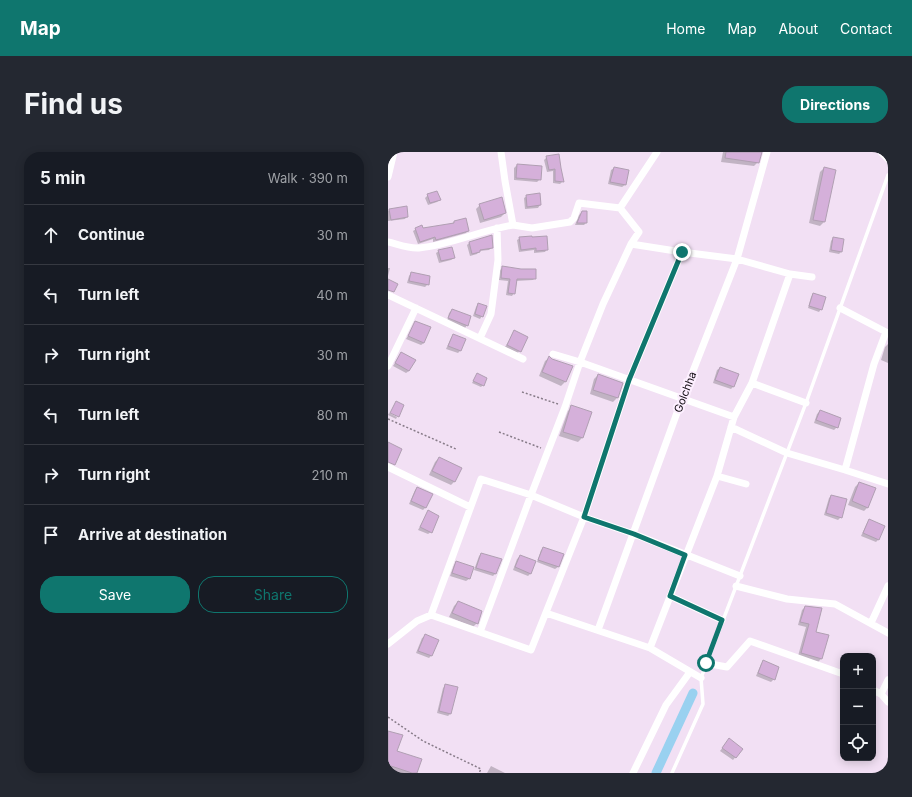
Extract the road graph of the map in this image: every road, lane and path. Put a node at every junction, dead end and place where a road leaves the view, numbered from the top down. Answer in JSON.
{"nodes":[{"id":1,"x":394,"y":152,"type":"edge"},
{"id":2,"x":501,"y":152,"type":"edge"},
{"id":3,"x":657,"y":152,"type":"edge"},
{"id":4,"x":767,"y":152,"type":"edge"},
{"id":5,"x":881,"y":152,"type":"edge"},
{"id":6,"x":888,"y":159,"type":"edge"},
{"id":7,"x":888,"y":175,"type":"edge"},
{"id":8,"x":388,"y":178,"type":"edge"},
{"id":9,"x":620,"y":208,"type":"junction"},
{"id":10,"x":513,"y":226,"type":"junction"},
{"id":11,"x":497,"y":228,"type":"junction"},
{"id":12,"x":388,"y":242,"type":"edge"},
{"id":13,"x":631,"y":244,"type":"junction"},
{"id":14,"x":682,"y":252,"type":"junction"},
{"id":15,"x":737,"y":259,"type":"junction"},
{"id":16,"x":790,"y":274,"type":"junction"},
{"id":17,"x":812,"y":277,"type":"dead end"},
{"id":18,"x":388,"y":295,"type":"edge"},
{"id":19,"x":416,"y":308,"type":"junction"},
{"id":20,"x":840,"y":308,"type":"junction"},
{"id":21,"x":887,"y":330,"type":"edge"},
{"id":22,"x":480,"y":338,"type":"junction"},
{"id":23,"x":553,"y":354,"type":"dead end"},
{"id":24,"x":523,"y":359,"type":"dead end"},
{"id":25,"x":580,"y":362,"type":"junction"},
{"id":26,"x":388,"y":366,"type":"edge"},
{"id":27,"x":629,"y":380,"type":"junction"},
{"id":28,"x":752,"y":383,"type":"junction"},
{"id":29,"x":522,"y":392,"type":"dead end"},
{"id":30,"x":682,"y":399,"type":"junction"},
{"id":31,"x":806,"y":403,"type":"junction"},
{"id":32,"x":566,"y":406,"type":"junction"},
{"id":33,"x":734,"y":417,"type":"junction"},
{"id":34,"x":388,"y":419,"type":"edge"},
{"id":35,"x":731,"y":427,"type":"junction"},
{"id":36,"x":499,"y":432,"type":"dead end"},
{"id":37,"x":456,"y":449,"type":"dead end"},
{"id":38,"x":548,"y":451,"type":"junction"},
{"id":39,"x":787,"y":453,"type":"junction"},
{"id":40,"x":388,"y":468,"type":"edge"},
{"id":41,"x":845,"y":470,"type":"junction"},
{"id":42,"x":717,"y":476,"type":"junction"},
{"id":43,"x":746,"y":484,"type":"dead end"},
{"id":44,"x":888,"y":484,"type":"edge"},
{"id":45,"x":531,"y":496,"type":"junction"},
{"id":46,"x":470,"y":507,"type":"junction"},
{"id":47,"x":584,"y":517,"type":"junction"},
{"id":48,"x":634,"y":534,"type":"junction"},
{"id":49,"x":685,"y":555,"type":"junction"},
{"id":50,"x":740,"y":576,"type":"junction"},
{"id":51,"x":736,"y":586,"type":"junction"},
{"id":52,"x":888,"y":586,"type":"edge"},
{"id":53,"x":670,"y":596,"type":"junction"},
{"id":54,"x":546,"y":613,"type":"junction"},
{"id":55,"x":431,"y":615,"type":"junction"},
{"id":56,"x":722,"y":620,"type":"junction"},
{"id":57,"x":871,"y":623,"type":"junction"},
{"id":58,"x":598,"y":630,"type":"junction"},
{"id":59,"x":480,"y":632,"type":"junction"},
{"id":60,"x":888,"y":633,"type":"edge"},
{"id":61,"x":388,"y":644,"type":"edge"},
{"id":62,"x":650,"y":648,"type":"junction"},
{"id":63,"x":705,"y":663,"type":"junction"},
{"id":64,"x":690,"y":672,"type":"junction"},
{"id":65,"x":840,"y":673,"type":"edge"},
{"id":66,"x":701,"y":678,"type":"junction"},
{"id":67,"x":888,"y":680,"type":"edge"},
{"id":68,"x":876,"y":692,"type":"edge"},
{"id":69,"x":881,"y":694,"type":"junction"},
{"id":70,"x":888,"y":702,"type":"edge"},
{"id":71,"x":388,"y":718,"type":"edge"},
{"id":72,"x":479,"y":773,"type":"edge"},
{"id":73,"x":633,"y":773,"type":"edge"},
{"id":74,"x":672,"y":773,"type":"edge"}],
"edges":[{"from":1,"to":8,"type":"street"},
{"from":2,"to":10,"type":"street"},
{"from":3,"to":9,"type":"street"},
{"from":4,"to":15,"type":"street","name":"Golchha"},
{"from":5,"to":6,"type":"street"},
{"from":7,"to":20,"type":"lane"},
{"from":9,"to":10,"type":"street"},
{"from":9,"to":13,"type":"street"},
{"from":10,"to":11,"type":"street"},
{"from":11,"to":12,"type":"street"},
{"from":11,"to":22,"type":"street"},
{"from":13,"to":14,"type":"street"},
{"from":13,"to":25,"type":"street"},
{"from":14,"to":15,"type":"street"},
{"from":14,"to":27,"type":"street"},
{"from":15,"to":16,"type":"street"},
{"from":15,"to":30,"type":"street","name":"Golchha"},
{"from":16,"to":17,"type":"street"},
{"from":16,"to":28,"type":"street"},
{"from":18,"to":19,"type":"street"},
{"from":19,"to":22,"type":"street"},
{"from":19,"to":26,"type":"street"},
{"from":20,"to":21,"type":"street"},
{"from":20,"to":31,"type":"lane"},
{"from":21,"to":41,"type":"street"},
{"from":22,"to":24,"type":"street"},
{"from":23,"to":25,"type":"street"},
{"from":25,"to":27,"type":"street"},
{"from":25,"to":32,"type":"street"},
{"from":27,"to":30,"type":"street"},
{"from":27,"to":47,"type":"street"},
{"from":28,"to":31,"type":"street"},
{"from":28,"to":33,"type":"street"},
{"from":29,"to":32,"type":"path"},
{"from":30,"to":33,"type":"street"},
{"from":30,"to":48,"type":"street","name":"Golchha"},
{"from":31,"to":39,"type":"lane"},
{"from":32,"to":38,"type":"street"},
{"from":33,"to":35,"type":"street"},
{"from":34,"to":37,"type":"path"},
{"from":35,"to":39,"type":"street"},
{"from":35,"to":42,"type":"street"},
{"from":36,"to":38,"type":"path"},
{"from":38,"to":45,"type":"street"},
{"from":39,"to":41,"type":"street"},
{"from":39,"to":50,"type":"lane"},
{"from":40,"to":46,"type":"street"},
{"from":41,"to":44,"type":"street"},
{"from":42,"to":43,"type":"street"},
{"from":42,"to":49,"type":"street"},
{"from":45,"to":46,"type":"street"},
{"from":45,"to":47,"type":"street"},
{"from":45,"to":59,"type":"street"},
{"from":46,"to":55,"type":"street"},
{"from":47,"to":48,"type":"street"},
{"from":47,"to":54,"type":"street"},
{"from":48,"to":49,"type":"street"},
{"from":48,"to":58,"type":"street","name":"Golchha"},
{"from":49,"to":50,"type":"street"},
{"from":49,"to":53,"type":"street"},
{"from":50,"to":51,"type":"lane"},
{"from":51,"to":56,"type":"lane"},
{"from":51,"to":57,"type":"street"},
{"from":52,"to":57,"type":"street"},
{"from":53,"to":56,"type":"street"},
{"from":53,"to":62,"type":"street"},
{"from":54,"to":58,"type":"street"},
{"from":54,"to":59,"type":"street"},
{"from":55,"to":59,"type":"street"},
{"from":55,"to":61,"type":"street"},
{"from":56,"to":63,"type":"lane"},
{"from":57,"to":60,"type":"street"},
{"from":58,"to":62,"type":"street"},
{"from":62,"to":64,"type":"street"},
{"from":63,"to":65,"type":"street"},
{"from":63,"to":66,"type":"lane"},
{"from":64,"to":66,"type":"street"},
{"from":64,"to":73,"type":"street"},
{"from":66,"to":74,"type":"lane"},
{"from":67,"to":69,"type":"street"},
{"from":68,"to":69,"type":"street"},
{"from":69,"to":70,"type":"street"},
{"from":71,"to":72,"type":"path"}]}
